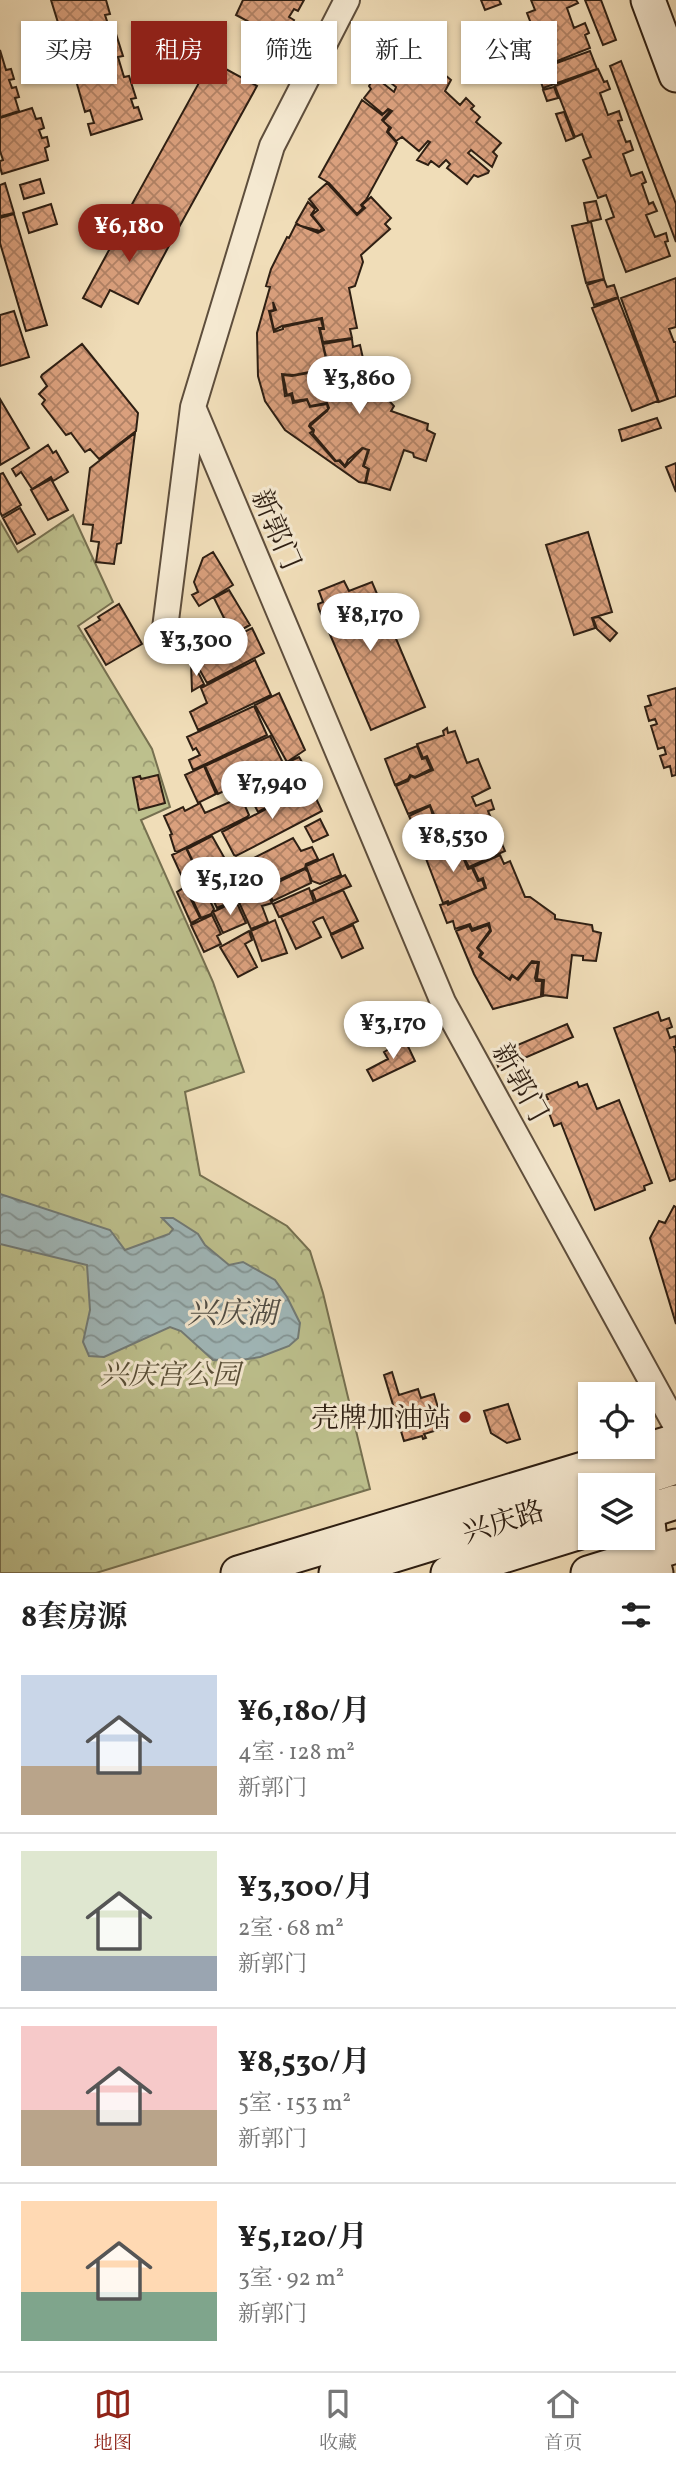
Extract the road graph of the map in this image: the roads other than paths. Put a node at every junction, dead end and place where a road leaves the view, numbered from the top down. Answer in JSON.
{"nodes":[{"id":1,"x":347,"y":0,"type":"edge"},
{"id":2,"x":648,"y":0,"type":"edge"},
{"id":3,"x":676,"y":75,"type":"edge"},
{"id":4,"x":193,"y":407,"type":"junction"},
{"id":5,"x":163,"y":644,"type":"dead end"},
{"id":6,"x":676,"y":1426,"type":"edge"},
{"id":7,"x":676,"y":1443,"type":"edge"},
{"id":8,"x":676,"y":1467,"type":"edge"},
{"id":9,"x":655,"y":1477,"type":"edge"},
{"id":10,"x":655,"y":1485,"type":"edge"},
{"id":11,"x":578,"y":1498,"type":"edge"},
{"id":12,"x":578,"y":1533,"type":"edge"},
{"id":13,"x":655,"y":1536,"type":"edge"},
{"id":14,"x":661,"y":1558,"type":"edge"},
{"id":15,"x":238,"y":1573,"type":"edge"},
{"id":16,"x":337,"y":1573,"type":"edge"},
{"id":17,"x":448,"y":1573,"type":"edge"},
{"id":18,"x":588,"y":1573,"type":"edge"}],
"edges":[{"from":1,"to":4,"type":"street"},
{"from":2,"to":3,"type":"street"},
{"from":4,"to":5,"type":"street"},
{"from":4,"to":6,"type":"street","name":"新郭门"},
{"from":7,"to":9,"type":"street"},
{"from":7,"to":15,"type":"street"},
{"from":8,"to":10,"type":"street"},
{"from":11,"to":16,"type":"street","name":"兴庆路"},
{"from":12,"to":17,"type":"street","name":"兴庆路"},
{"from":13,"to":14,"type":"street"},
{"from":14,"to":18,"type":"street"}]}
